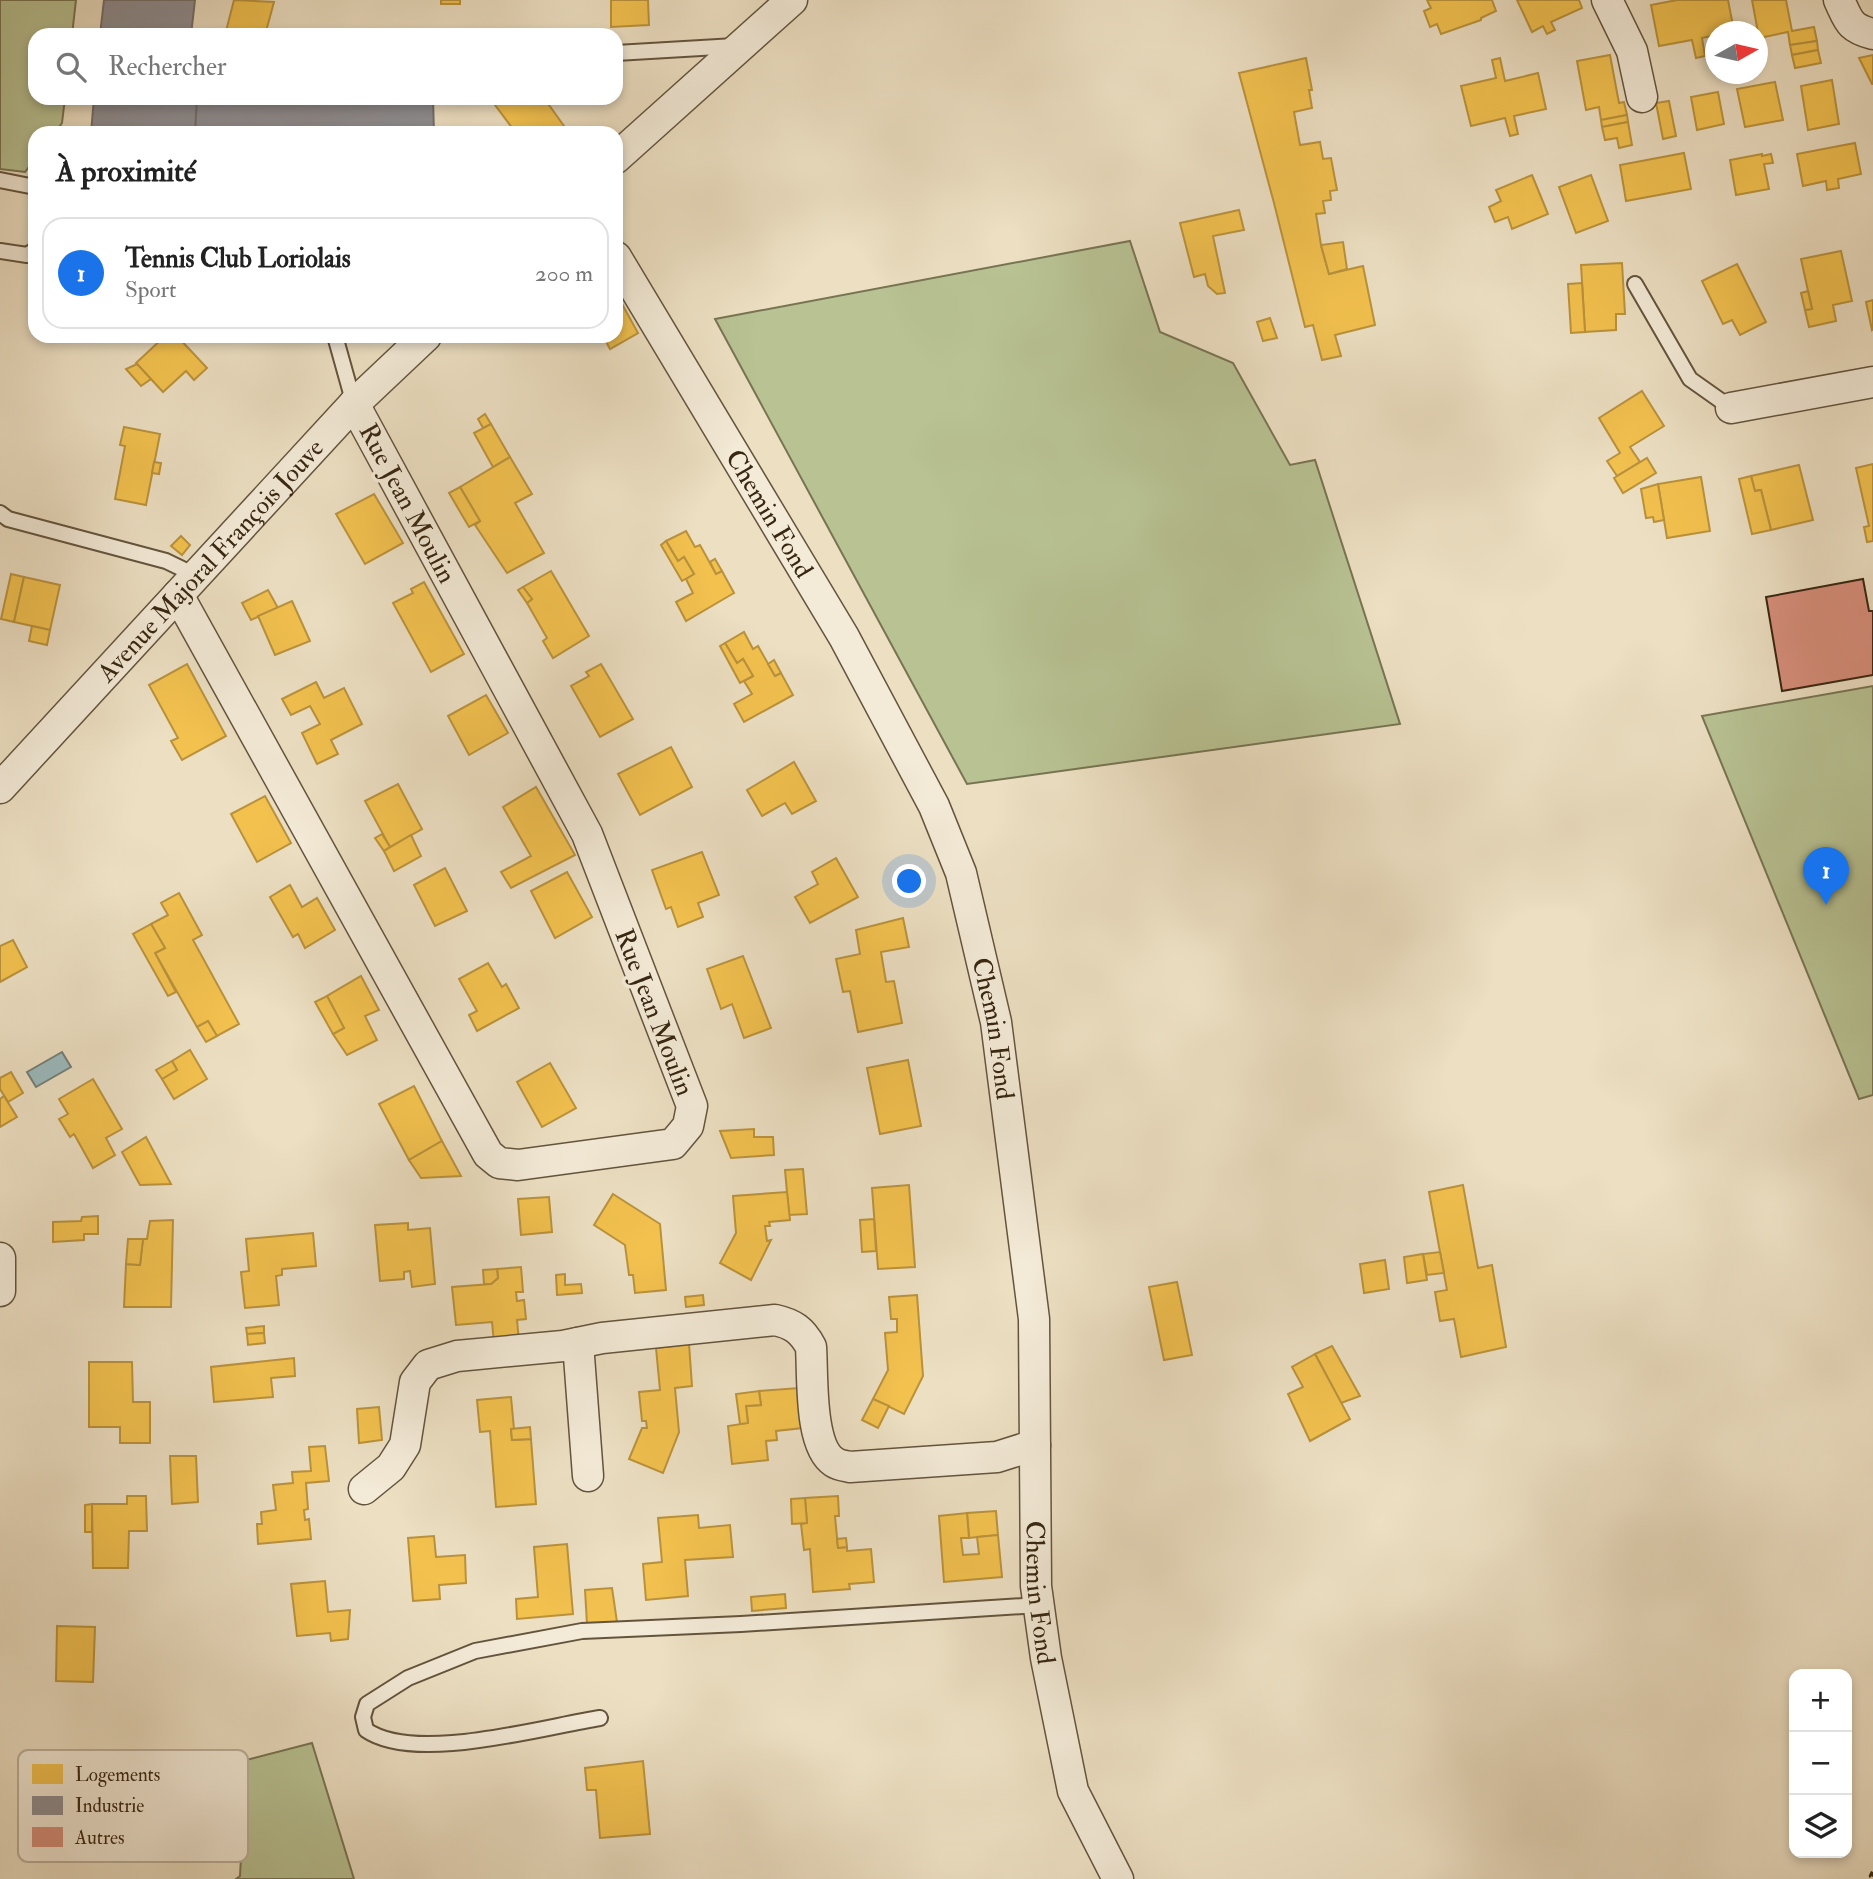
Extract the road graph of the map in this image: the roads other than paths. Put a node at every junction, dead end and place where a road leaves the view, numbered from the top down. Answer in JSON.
{"nodes":[{"id":1,"x":792,"y":0,"type":"edge"},
{"id":2,"x":1607,"y":0,"type":"edge"},
{"id":3,"x":1839,"y":0,"type":"edge"},
{"id":4,"x":1873,"y":34,"type":"edge"},
{"id":5,"x":740,"y":46,"type":"junction"},
{"id":6,"x":623,"y":53,"type":"edge"},
{"id":7,"x":1642,"y":97,"type":"dead end"},
{"id":8,"x":623,"y":152,"type":"edge"},
{"id":9,"x":0,"y":180,"type":"edge"},
{"id":10,"x":28,"y":186,"type":"edge"},
{"id":11,"x":0,"y":251,"type":"edge"},
{"id":12,"x":28,"y":254,"type":"edge"},
{"id":13,"x":623,"y":269,"type":"edge"},
{"id":14,"x":1635,"y":284,"type":"dead end"},
{"id":15,"x":337,"y":343,"type":"edge"},
{"id":16,"x":419,"y":343,"type":"edge"},
{"id":17,"x":1873,"y":382,"type":"edge"},
{"id":18,"x":354,"y":404,"type":"junction"},
{"id":19,"x":1731,"y":408,"type":"joint"},
{"id":20,"x":0,"y":513,"type":"edge"},
{"id":21,"x":187,"y":585,"type":"junction"},
{"id":22,"x":0,"y":788,"type":"edge"},
{"id":23,"x":0,"y":1258,"type":"edge"},
{"id":24,"x":0,"y":1291,"type":"edge"},
{"id":25,"x":578,"y":1343,"type":"junction"},
{"id":26,"x":1035,"y":1446,"type":"junction"},
{"id":27,"x":588,"y":1476,"type":"dead end"},
{"id":28,"x":364,"y":1489,"type":"dead end"},
{"id":29,"x":1039,"y":1605,"type":"junction"},
{"id":30,"x":600,"y":1718,"type":"dead end"},
{"id":31,"x":1118,"y":1879,"type":"edge"}],
"edges":[{"from":1,"to":5,"type":"street"},
{"from":2,"to":7,"type":"street"},
{"from":3,"to":4,"type":"street"},
{"from":5,"to":6,"type":"lane"},
{"from":5,"to":8,"type":"street"},
{"from":9,"to":10,"type":"lane"},
{"from":11,"to":12,"type":"lane"},
{"from":13,"to":26,"type":"street","name":"Chemin Fond"},
{"from":14,"to":19,"type":"lane"},
{"from":15,"to":18,"type":"lane"},
{"from":16,"to":18,"type":"street","name":"Avenue Majoral François Jouve"},
{"from":17,"to":19,"type":"street"},
{"from":18,"to":21,"type":"street","name":"Avenue Majoral François Jouve"},
{"from":18,"to":21,"type":"street","name":"Rue Jean Moulin"},
{"from":20,"to":21,"type":"lane"},
{"from":21,"to":22,"type":"street","name":"Avenue Majoral François Jouve"},
{"from":23,"to":24,"type":"street"},
{"from":25,"to":26,"type":"street"},
{"from":25,"to":27,"type":"street"},
{"from":25,"to":28,"type":"street"},
{"from":26,"to":29,"type":"street","name":"Chemin Fond"},
{"from":29,"to":30,"type":"lane"},
{"from":29,"to":31,"type":"street","name":"Chemin Fond"}]}
